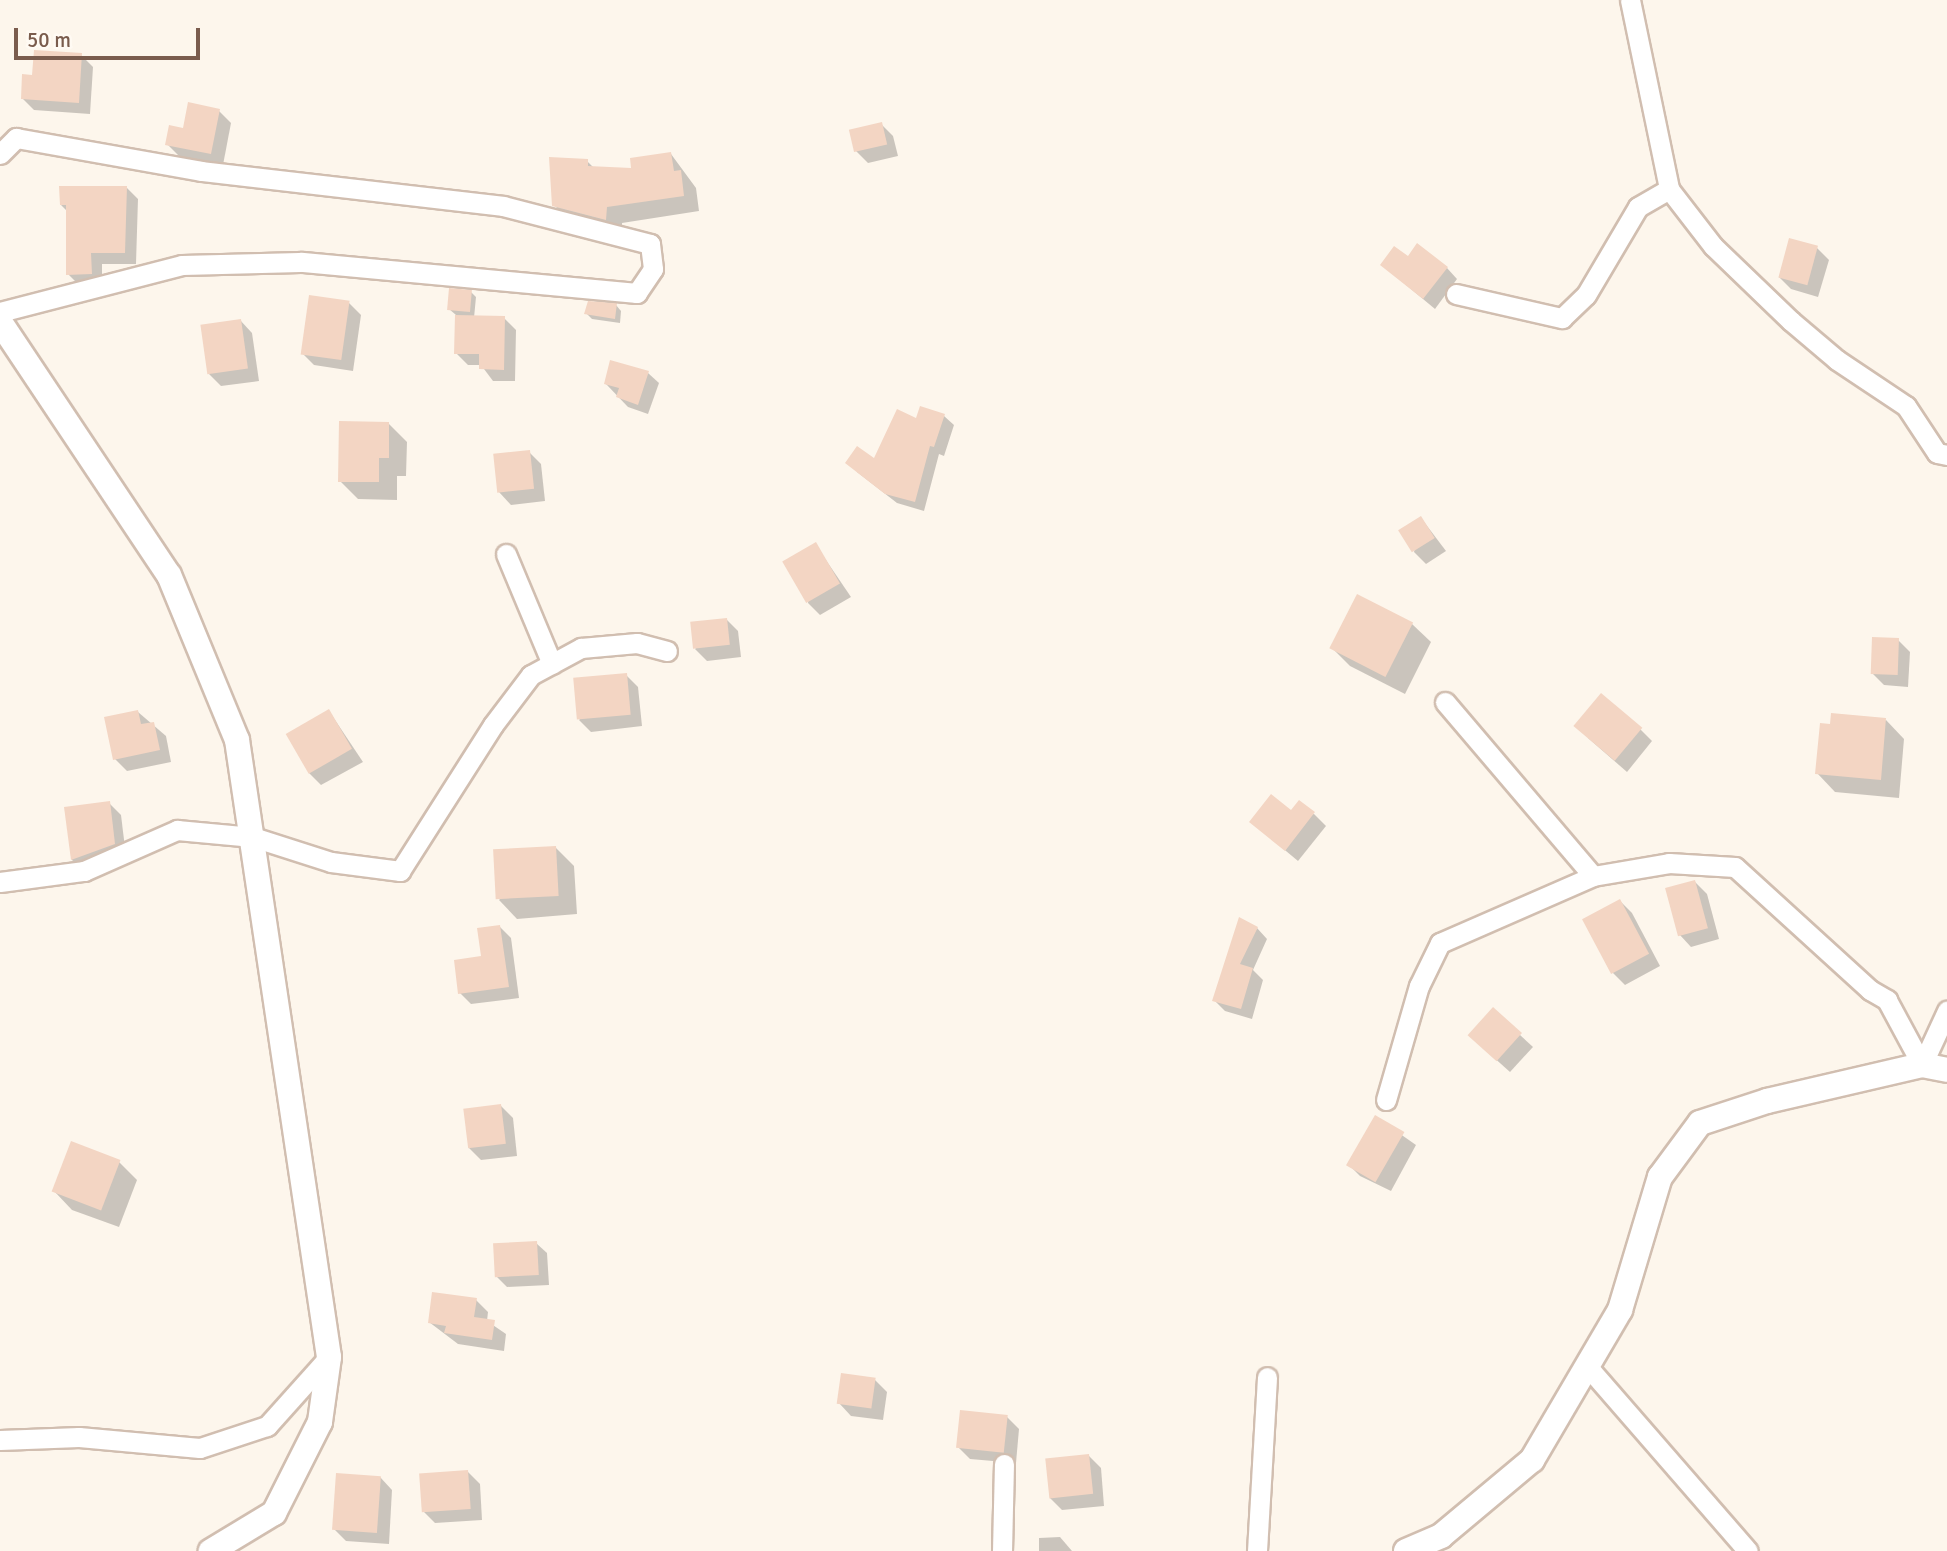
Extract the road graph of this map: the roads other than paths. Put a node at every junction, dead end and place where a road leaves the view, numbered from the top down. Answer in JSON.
{"nodes":[{"id":1,"x":1630,"y":0,"type":"edge"},
{"id":2,"x":0,"y":154,"type":"edge"},
{"id":3,"x":1669,"y":189,"type":"junction"},
{"id":4,"x":1456,"y":294,"type":"dead end"},
{"id":5,"x":0,"y":312,"type":"edge"},
{"id":6,"x":0,"y":322,"type":"edge"},
{"id":7,"x":1947,"y":455,"type":"edge"},
{"id":8,"x":506,"y":554,"type":"dead end"},
{"id":9,"x":667,"y":651,"type":"dead end"},
{"id":10,"x":552,"y":664,"type":"junction"},
{"id":11,"x":1445,"y":702,"type":"dead end"},
{"id":12,"x":253,"y":837,"type":"junction"},
{"id":13,"x":1593,"y":876,"type":"junction"},
{"id":14,"x":0,"y":882,"type":"edge"},
{"id":15,"x":1947,"y":1011,"type":"edge"},
{"id":16,"x":1922,"y":1065,"type":"junction"},
{"id":17,"x":1947,"y":1070,"type":"edge"},
{"id":18,"x":1386,"y":1100,"type":"dead end"},
{"id":19,"x":329,"y":1357,"type":"junction"},
{"id":20,"x":1587,"y":1366,"type":"junction"},
{"id":21,"x":1267,"y":1377,"type":"dead end"},
{"id":22,"x":0,"y":1440,"type":"edge"},
{"id":23,"x":1004,"y":1464,"type":"dead end"},
{"id":24,"x":211,"y":1551,"type":"edge"},
{"id":25,"x":1002,"y":1551,"type":"edge"},
{"id":26,"x":1257,"y":1551,"type":"edge"},
{"id":27,"x":1406,"y":1551,"type":"edge"},
{"id":28,"x":1748,"y":1551,"type":"edge"}],
"edges":[{"from":1,"to":3,"type":"street"},
{"from":2,"to":5,"type":"street"},
{"from":3,"to":4,"type":"street"},
{"from":3,"to":7,"type":"street"},
{"from":6,"to":12,"type":"street"},
{"from":8,"to":10,"type":"street"},
{"from":9,"to":10,"type":"street"},
{"from":10,"to":12,"type":"street"},
{"from":11,"to":13,"type":"street"},
{"from":12,"to":14,"type":"street"},
{"from":12,"to":19,"type":"street"},
{"from":13,"to":16,"type":"street"},
{"from":13,"to":18,"type":"street"},
{"from":15,"to":16,"type":"street"},
{"from":16,"to":17,"type":"street"},
{"from":16,"to":20,"type":"street"},
{"from":19,"to":22,"type":"street"},
{"from":19,"to":24,"type":"street"},
{"from":20,"to":27,"type":"street"},
{"from":20,"to":28,"type":"street"},
{"from":21,"to":26,"type":"street"},
{"from":23,"to":25,"type":"street"}]}
